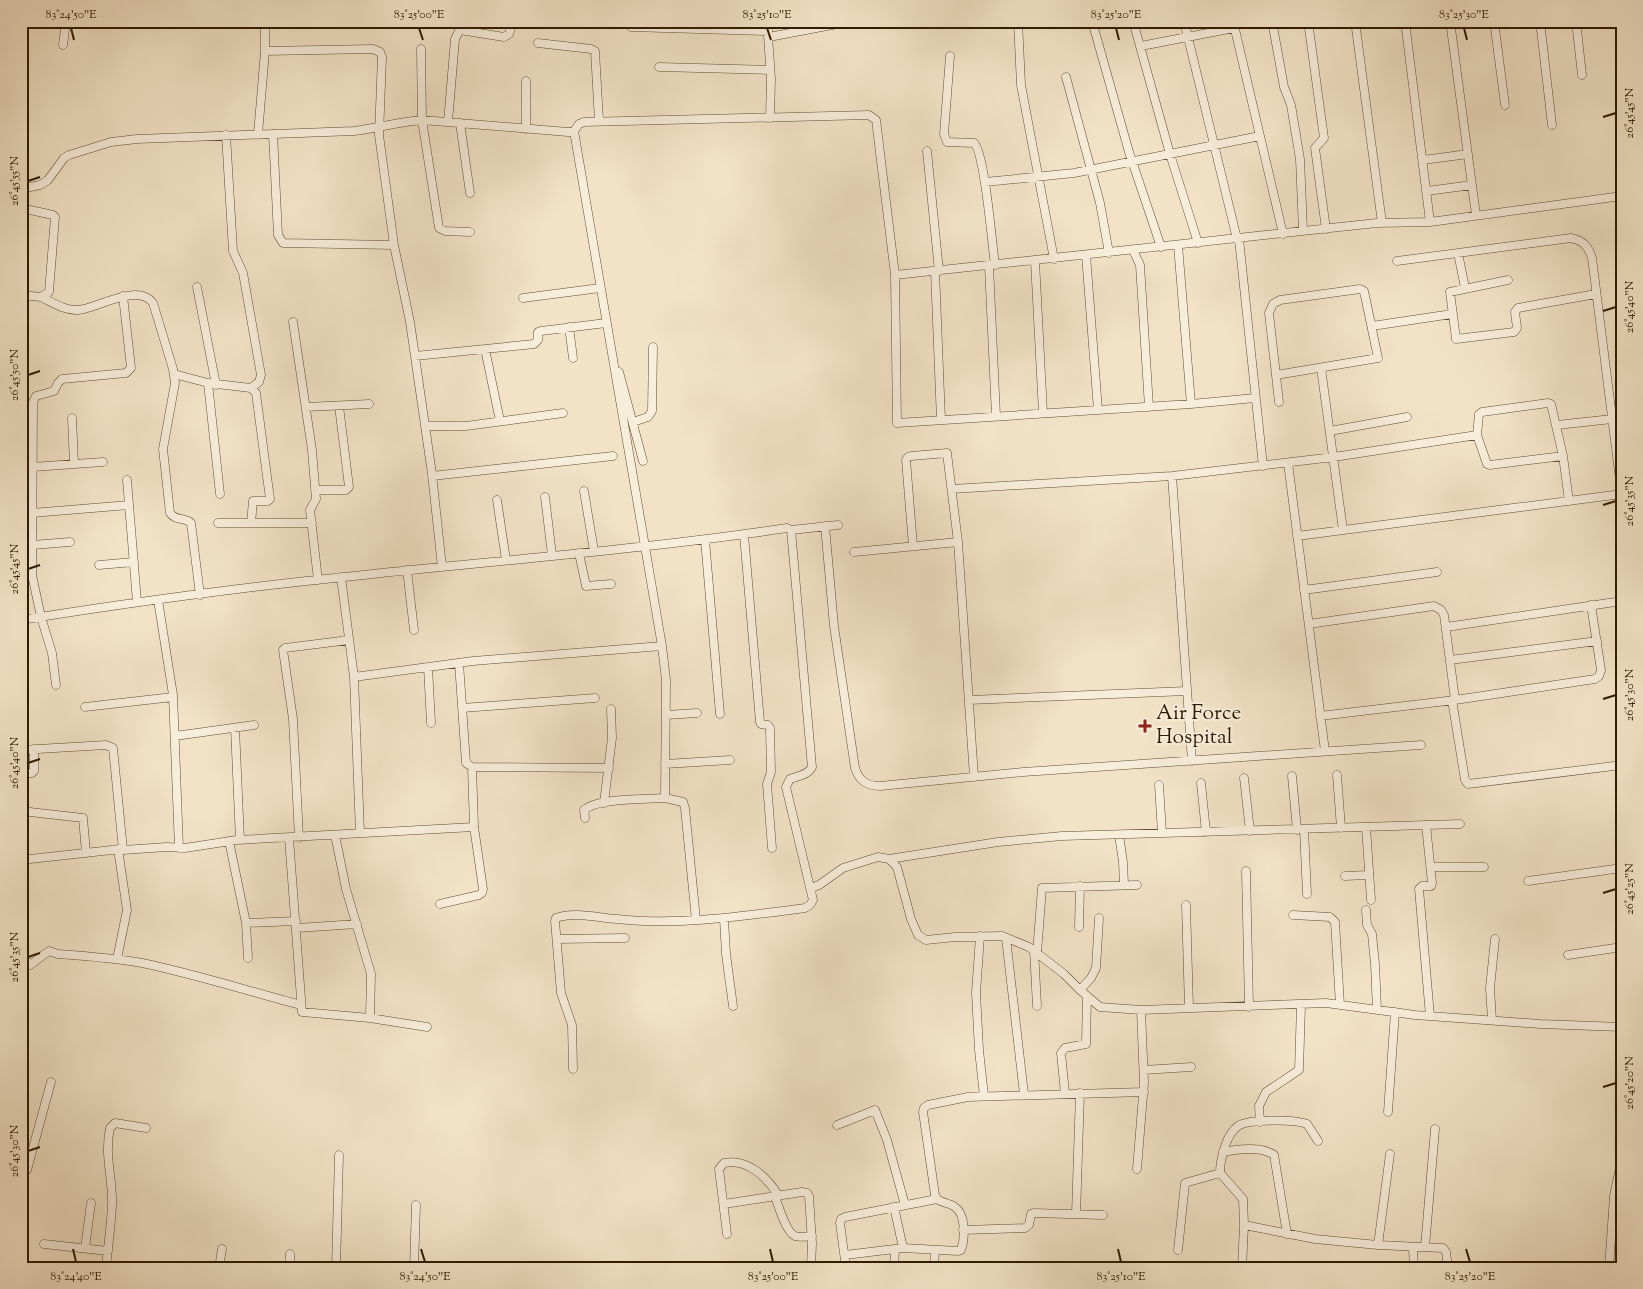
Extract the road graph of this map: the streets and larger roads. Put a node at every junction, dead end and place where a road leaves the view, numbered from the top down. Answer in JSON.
{"nodes":[{"id":1,"x":66,"y":21,"type":"edge"},
{"id":2,"x":265,"y":21,"type":"edge"},
{"id":3,"x":464,"y":21,"type":"edge"},
{"id":4,"x":513,"y":21,"type":"edge"},
{"id":5,"x":767,"y":21,"type":"edge"},
{"id":6,"x":852,"y":21,"type":"edge"},
{"id":7,"x":996,"y":21,"type":"edge"},
{"id":8,"x":1018,"y":21,"type":"edge"},
{"id":9,"x":1092,"y":21,"type":"edge"},
{"id":10,"x":1133,"y":21,"type":"edge"},
{"id":11,"x":1184,"y":21,"type":"edge"},
{"id":12,"x":1272,"y":21,"type":"edge"},
{"id":13,"x":1308,"y":21,"type":"edge"},
{"id":14,"x":1355,"y":21,"type":"edge"},
{"id":15,"x":1405,"y":21,"type":"edge"},
{"id":16,"x":1450,"y":21,"type":"edge"},
{"id":17,"x":1494,"y":21,"type":"edge"},
{"id":18,"x":1540,"y":21,"type":"edge"},
{"id":19,"x":1576,"y":21,"type":"edge"},
{"id":20,"x":971,"y":22,"type":"edge"},
{"id":21,"x":1233,"y":25,"type":"edge"},
{"id":22,"x":631,"y":27,"type":"dead end"},
{"id":23,"x":460,"y":30,"type":"junction"},
{"id":24,"x":768,"y":34,"type":"junction"},
{"id":25,"x":1188,"y":37,"type":"junction"},
{"id":26,"x":538,"y":43,"type":"dead end"},
{"id":27,"x":63,"y":45,"type":"dead end"},
{"id":28,"x":1141,"y":46,"type":"junction"},
{"id":29,"x":421,"y":49,"type":"dead end"},
{"id":30,"x":265,"y":51,"type":"junction"},
{"id":31,"x":950,"y":56,"type":"dead end"},
{"id":32,"x":659,"y":67,"type":"dead end"},
{"id":33,"x":770,"y":70,"type":"junction"},
{"id":34,"x":1582,"y":75,"type":"dead end"},
{"id":35,"x":1066,"y":77,"type":"dead end"},
{"id":36,"x":526,"y":81,"type":"dead end"},
{"id":37,"x":1505,"y":105,"type":"dead end"},
{"id":38,"x":770,"y":118,"type":"junction"},
{"id":39,"x":422,"y":120,"type":"junction"},
{"id":40,"x":600,"y":121,"type":"junction"},
{"id":41,"x":448,"y":122,"type":"junction"},
{"id":42,"x":460,"y":123,"type":"junction"},
{"id":43,"x":1552,"y":125,"type":"dead end"},
{"id":44,"x":380,"y":128,"type":"junction"},
{"id":45,"x":526,"y":128,"type":"junction"},
{"id":46,"x":574,"y":131,"type":"junction"},
{"id":47,"x":258,"y":134,"type":"junction"},
{"id":48,"x":273,"y":134,"type":"junction"},
{"id":49,"x":226,"y":135,"type":"junction"},
{"id":50,"x":1260,"y":136,"type":"junction"},
{"id":51,"x":1214,"y":144,"type":"junction"},
{"id":52,"x":927,"y":151,"type":"dead end"},
{"id":53,"x":1170,"y":154,"type":"junction"},
{"id":54,"x":1468,"y":154,"type":"junction"},
{"id":55,"x":1423,"y":160,"type":"junction"},
{"id":56,"x":1133,"y":162,"type":"junction"},
{"id":57,"x":1090,"y":170,"type":"junction"},
{"id":58,"x":1038,"y":176,"type":"junction"},
{"id":59,"x":984,"y":182,"type":"junction"},
{"id":60,"x":1472,"y":185,"type":"junction"},
{"id":61,"x":21,"y":189,"type":"edge"},
{"id":62,"x":1427,"y":191,"type":"junction"},
{"id":63,"x":470,"y":193,"type":"dead end"},
{"id":64,"x":1622,"y":196,"type":"edge"},
{"id":65,"x":21,"y":208,"type":"edge"},
{"id":66,"x":1476,"y":215,"type":"junction"},
{"id":67,"x":1430,"y":222,"type":"junction"},
{"id":68,"x":1382,"y":223,"type":"junction"},
{"id":69,"x":1326,"y":229,"type":"junction"},
{"id":70,"x":470,"y":232,"type":"dead end"},
{"id":71,"x":1303,"y":232,"type":"junction"},
{"id":72,"x":1283,"y":234,"type":"junction"},
{"id":73,"x":1238,"y":239,"type":"junction"},
{"id":74,"x":1198,"y":243,"type":"junction"},
{"id":75,"x":394,"y":245,"type":"junction"},
{"id":76,"x":1178,"y":245,"type":"junction"},
{"id":77,"x":1161,"y":247,"type":"junction"},
{"id":78,"x":1133,"y":250,"type":"junction"},
{"id":79,"x":1109,"y":253,"type":"junction"},
{"id":80,"x":1458,"y":253,"type":"junction"},
{"id":81,"x":1086,"y":255,"type":"junction"},
{"id":82,"x":1054,"y":259,"type":"junction"},
{"id":83,"x":1035,"y":261,"type":"junction"},
{"id":84,"x":1397,"y":261,"type":"dead end"},
{"id":85,"x":992,"y":265,"type":"junction"},
{"id":86,"x":937,"y":271,"type":"junction"},
{"id":87,"x":895,"y":275,"type":"junction"},
{"id":88,"x":1508,"y":280,"type":"dead end"},
{"id":89,"x":197,"y":287,"type":"dead end"},
{"id":90,"x":600,"y":288,"type":"junction"},
{"id":91,"x":1465,"y":288,"type":"junction"},
{"id":92,"x":1596,"y":294,"type":"junction"},
{"id":93,"x":21,"y":296,"type":"edge"},
{"id":94,"x":123,"y":296,"type":"junction"},
{"id":95,"x":41,"y":297,"type":"junction"},
{"id":96,"x":523,"y":298,"type":"dead end"},
{"id":97,"x":1452,"y":314,"type":"junction"},
{"id":98,"x":293,"y":322,"type":"dead end"},
{"id":99,"x":606,"y":323,"type":"junction"},
{"id":100,"x":1372,"y":326,"type":"junction"},
{"id":101,"x":568,"y":327,"type":"junction"},
{"id":102,"x":652,"y":347,"type":"dead end"},
{"id":103,"x":485,"y":349,"type":"junction"},
{"id":104,"x":415,"y":356,"type":"junction"},
{"id":105,"x":573,"y":358,"type":"dead end"},
{"id":106,"x":1321,"y":368,"type":"junction"},
{"id":107,"x":619,"y":372,"type":"dead end"},
{"id":108,"x":174,"y":374,"type":"junction"},
{"id":109,"x":1276,"y":375,"type":"junction"},
{"id":110,"x":208,"y":384,"type":"junction"},
{"id":111,"x":216,"y":384,"type":"junction"},
{"id":112,"x":251,"y":388,"type":"junction"},
{"id":113,"x":1255,"y":398,"type":"junction"},
{"id":114,"x":1279,"y":402,"type":"dead end"},
{"id":115,"x":369,"y":404,"type":"dead end"},
{"id":116,"x":1191,"y":404,"type":"junction"},
{"id":117,"x":339,"y":406,"type":"junction"},
{"id":118,"x":1149,"y":406,"type":"junction"},
{"id":119,"x":306,"y":407,"type":"junction"},
{"id":120,"x":1098,"y":410,"type":"junction"},
{"id":121,"x":563,"y":413,"type":"dead end"},
{"id":122,"x":1043,"y":413,"type":"junction"},
{"id":123,"x":996,"y":416,"type":"junction"},
{"id":124,"x":1407,"y":417,"type":"dead end"},
{"id":125,"x":72,"y":418,"type":"dead end"},
{"id":126,"x":1612,"y":419,"type":"junction"},
{"id":127,"x":941,"y":420,"type":"junction"},
{"id":128,"x":500,"y":421,"type":"junction"},
{"id":129,"x":633,"y":422,"type":"junction"},
{"id":130,"x":1557,"y":425,"type":"junction"},
{"id":131,"x":425,"y":426,"type":"junction"},
{"id":132,"x":1330,"y":431,"type":"junction"},
{"id":133,"x":1477,"y":435,"type":"junction"},
{"id":134,"x":613,"y":456,"type":"dead end"},
{"id":135,"x":1564,"y":456,"type":"junction"},
{"id":136,"x":1334,"y":457,"type":"junction"},
{"id":137,"x":643,"y":461,"type":"dead end"},
{"id":138,"x":103,"y":462,"type":"dead end"},
{"id":139,"x":1288,"y":463,"type":"junction"},
{"id":140,"x":74,"y":464,"type":"junction"},
{"id":141,"x":32,"y":466,"type":"junction"},
{"id":142,"x":1263,"y":466,"type":"junction"},
{"id":143,"x":432,"y":476,"type":"junction"},
{"id":144,"x":1172,"y":476,"type":"junction"},
{"id":145,"x":127,"y":480,"type":"dead end"},
{"id":146,"x":952,"y":489,"type":"junction"},
{"id":147,"x":315,"y":490,"type":"junction"},
{"id":148,"x":584,"y":491,"type":"dead end"},
{"id":149,"x":220,"y":494,"type":"dead end"},
{"id":150,"x":1622,"y":495,"type":"edge"},
{"id":151,"x":545,"y":498,"type":"dead end"},
{"id":152,"x":497,"y":500,"type":"dead end"},
{"id":153,"x":1569,"y":501,"type":"junction"},
{"id":154,"x":129,"y":505,"type":"junction"},
{"id":155,"x":32,"y":513,"type":"junction"},
{"id":156,"x":218,"y":523,"type":"dead end"},
{"id":157,"x":251,"y":523,"type":"junction"},
{"id":158,"x":312,"y":524,"type":"junction"},
{"id":159,"x":838,"y":525,"type":"dead end"},
{"id":160,"x":825,"y":526,"type":"junction"},
{"id":161,"x":790,"y":530,"type":"junction"},
{"id":162,"x":1343,"y":530,"type":"junction"},
{"id":163,"x":744,"y":535,"type":"junction"},
{"id":164,"x":1298,"y":536,"type":"junction"},
{"id":165,"x":705,"y":540,"type":"junction"},
{"id":166,"x":70,"y":542,"type":"dead end"},
{"id":167,"x":958,"y":542,"type":"junction"},
{"id":168,"x":32,"y":545,"type":"junction"},
{"id":169,"x":646,"y":546,"type":"junction"},
{"id":170,"x":913,"y":546,"type":"junction"},
{"id":171,"x":594,"y":551,"type":"junction"},
{"id":172,"x":854,"y":552,"type":"dead end"},
{"id":173,"x":579,"y":553,"type":"junction"},
{"id":174,"x":552,"y":555,"type":"junction"},
{"id":175,"x":506,"y":560,"type":"junction"},
{"id":176,"x":134,"y":562,"type":"junction"},
{"id":177,"x":99,"y":565,"type":"dead end"},
{"id":178,"x":442,"y":567,"type":"junction"},
{"id":179,"x":407,"y":570,"type":"junction"},
{"id":180,"x":1437,"y":572,"type":"dead end"},
{"id":181,"x":341,"y":577,"type":"junction"},
{"id":182,"x":318,"y":580,"type":"junction"},
{"id":183,"x":611,"y":584,"type":"dead end"},
{"id":184,"x":1304,"y":590,"type":"junction"},
{"id":185,"x":200,"y":594,"type":"junction"},
{"id":186,"x":158,"y":600,"type":"junction"},
{"id":187,"x":1622,"y":601,"type":"edge"},
{"id":188,"x":137,"y":602,"type":"junction"},
{"id":189,"x":1591,"y":605,"type":"junction"},
{"id":190,"x":41,"y":617,"type":"junction"},
{"id":191,"x":21,"y":620,"type":"edge"},
{"id":192,"x":1308,"y":624,"type":"junction"},
{"id":193,"x":1446,"y":627,"type":"junction"},
{"id":194,"x":414,"y":630,"type":"dead end"},
{"id":195,"x":349,"y":640,"type":"junction"},
{"id":196,"x":1596,"y":641,"type":"junction"},
{"id":197,"x":662,"y":646,"type":"junction"},
{"id":198,"x":1450,"y":660,"type":"junction"},
{"id":199,"x":460,"y":663,"type":"junction"},
{"id":200,"x":428,"y":667,"type":"junction"},
{"id":201,"x":354,"y":677,"type":"junction"},
{"id":202,"x":56,"y":685,"type":"dead end"},
{"id":203,"x":1187,"y":691,"type":"junction"},
{"id":204,"x":173,"y":697,"type":"junction"},
{"id":205,"x":595,"y":698,"type":"dead end"},
{"id":206,"x":969,"y":700,"type":"junction"},
{"id":207,"x":1454,"y":700,"type":"junction"},
{"id":208,"x":85,"y":707,"type":"dead end"},
{"id":209,"x":462,"y":708,"type":"junction"},
{"id":210,"x":611,"y":709,"type":"dead end"},
{"id":211,"x":697,"y":713,"type":"dead end"},
{"id":212,"x":720,"y":714,"type":"dead end"},
{"id":213,"x":666,"y":715,"type":"junction"},
{"id":214,"x":1320,"y":716,"type":"junction"},
{"id":215,"x":431,"y":723,"type":"dead end"},
{"id":216,"x":254,"y":725,"type":"dead end"},
{"id":217,"x":235,"y":728,"type":"junction"},
{"id":218,"x":175,"y":736,"type":"junction"},
{"id":219,"x":1421,"y":745,"type":"dead end"},
{"id":220,"x":34,"y":749,"type":"junction"},
{"id":221,"x":21,"y":750,"type":"edge"},
{"id":222,"x":1325,"y":752,"type":"junction"},
{"id":223,"x":730,"y":760,"type":"dead end"},
{"id":224,"x":1192,"y":761,"type":"junction"},
{"id":225,"x":665,"y":764,"type":"junction"},
{"id":226,"x":1622,"y":765,"type":"edge"},
{"id":227,"x":472,"y":767,"type":"junction"},
{"id":228,"x":609,"y":768,"type":"junction"},
{"id":229,"x":21,"y":773,"type":"edge"},
{"id":230,"x":1338,"y":775,"type":"dead end"},
{"id":231,"x":1292,"y":776,"type":"dead end"},
{"id":232,"x":974,"y":777,"type":"junction"},
{"id":233,"x":1244,"y":778,"type":"dead end"},
{"id":234,"x":1201,"y":783,"type":"dead end"},
{"id":235,"x":1160,"y":785,"type":"dead end"},
{"id":236,"x":665,"y":798,"type":"junction"},
{"id":237,"x":604,"y":803,"type":"junction"},
{"id":238,"x":21,"y":811,"type":"edge"},
{"id":239,"x":585,"y":818,"type":"dead end"},
{"id":240,"x":1460,"y":824,"type":"dead end"},
{"id":241,"x":1426,"y":826,"type":"junction"},
{"id":242,"x":474,"y":827,"type":"junction"},
{"id":243,"x":1341,"y":828,"type":"junction"},
{"id":244,"x":1366,"y":828,"type":"junction"},
{"id":245,"x":1300,"y":829,"type":"junction"},
{"id":246,"x":1250,"y":831,"type":"junction"},
{"id":247,"x":1206,"y":832,"type":"junction"},
{"id":248,"x":1162,"y":833,"type":"junction"},
{"id":249,"x":360,"y":834,"type":"junction"},
{"id":250,"x":335,"y":835,"type":"junction"},
{"id":251,"x":1118,"y":835,"type":"junction"},
{"id":252,"x":289,"y":838,"type":"junction"},
{"id":253,"x":299,"y":838,"type":"junction"},
{"id":254,"x":240,"y":840,"type":"junction"},
{"id":255,"x":230,"y":841,"type":"junction"},
{"id":256,"x":179,"y":848,"type":"junction"},
{"id":257,"x":772,"y":848,"type":"dead end"},
{"id":258,"x":121,"y":849,"type":"junction"},
{"id":259,"x":86,"y":853,"type":"junction"},
{"id":260,"x":889,"y":859,"type":"junction"},
{"id":261,"x":21,"y":860,"type":"edge"},
{"id":262,"x":1431,"y":867,"type":"junction"},
{"id":263,"x":1484,"y":867,"type":"dead end"},
{"id":264,"x":1622,"y":868,"type":"edge"},
{"id":265,"x":1246,"y":871,"type":"dead end"},
{"id":266,"x":1368,"y":875,"type":"junction"},
{"id":267,"x":1345,"y":876,"type":"dead end"},
{"id":268,"x":1528,"y":881,"type":"dead end"},
{"id":269,"x":1124,"y":885,"type":"junction"},
{"id":270,"x":1137,"y":885,"type":"dead end"},
{"id":271,"x":1080,"y":886,"type":"junction"},
{"id":272,"x":811,"y":888,"type":"junction"},
{"id":273,"x":1306,"y":894,"type":"dead end"},
{"id":274,"x":1371,"y":900,"type":"dead end"},
{"id":275,"x":440,"y":904,"type":"dead end"},
{"id":276,"x":1186,"y":905,"type":"dead end"},
{"id":277,"x":1366,"y":910,"type":"dead end"},
{"id":278,"x":1294,"y":914,"type":"dead end"},
{"id":279,"x":1099,"y":918,"type":"dead end"},
{"id":280,"x":724,"y":919,"type":"junction"},
{"id":281,"x":696,"y":920,"type":"junction"},
{"id":282,"x":246,"y":923,"type":"junction"},
{"id":283,"x":296,"y":924,"type":"junction"},
{"id":284,"x":357,"y":924,"type":"junction"},
{"id":285,"x":1079,"y":927,"type":"dead end"},
{"id":286,"x":980,"y":936,"type":"junction"},
{"id":287,"x":625,"y":938,"type":"dead end"},
{"id":288,"x":1006,"y":938,"type":"junction"},
{"id":289,"x":557,"y":939,"type":"junction"},
{"id":290,"x":1495,"y":939,"type":"dead end"},
{"id":291,"x":1622,"y":947,"type":"edge"},
{"id":292,"x":1035,"y":952,"type":"junction"},
{"id":293,"x":21,"y":954,"type":"edge"},
{"id":294,"x":1568,"y":955,"type":"dead end"},
{"id":295,"x":248,"y":958,"type":"dead end"},
{"id":296,"x":117,"y":959,"type":"junction"},
{"id":297,"x":1080,"y":990,"type":"junction"},
{"id":298,"x":1087,"y":996,"type":"junction"},
{"id":299,"x":1301,"y":1004,"type":"junction"},
{"id":300,"x":301,"y":1005,"type":"junction"},
{"id":301,"x":1340,"y":1005,"type":"junction"},
{"id":302,"x":733,"y":1006,"type":"dead end"},
{"id":303,"x":1037,"y":1006,"type":"dead end"},
{"id":304,"x":1249,"y":1007,"type":"junction"},
{"id":305,"x":1189,"y":1008,"type":"junction"},
{"id":306,"x":1141,"y":1010,"type":"junction"},
{"id":307,"x":1377,"y":1010,"type":"junction"},
{"id":308,"x":1395,"y":1012,"type":"junction"},
{"id":309,"x":1430,"y":1016,"type":"junction"},
{"id":310,"x":370,"y":1018,"type":"junction"},
{"id":311,"x":1492,"y":1020,"type":"junction"},
{"id":312,"x":428,"y":1027,"type":"dead end"},
{"id":313,"x":1622,"y":1027,"type":"edge"},
{"id":314,"x":1191,"y":1067,"type":"dead end"},
{"id":315,"x":573,"y":1069,"type":"dead end"},
{"id":316,"x":1144,"y":1070,"type":"junction"},
{"id":317,"x":51,"y":1082,"type":"dead end"},
{"id":318,"x":1144,"y":1092,"type":"junction"},
{"id":319,"x":1065,"y":1093,"type":"junction"},
{"id":320,"x":1080,"y":1093,"type":"junction"},
{"id":321,"x":1024,"y":1094,"type":"junction"},
{"id":322,"x":984,"y":1096,"type":"junction"},
{"id":323,"x":1388,"y":1112,"type":"dead end"},
{"id":324,"x":1260,"y":1122,"type":"junction"},
{"id":325,"x":837,"y":1125,"type":"dead end"},
{"id":326,"x":146,"y":1128,"type":"dead end"},
{"id":327,"x":1435,"y":1129,"type":"dead end"},
{"id":328,"x":1318,"y":1141,"type":"dead end"},
{"id":329,"x":1223,"y":1152,"type":"junction"},
{"id":330,"x":1390,"y":1154,"type":"dead end"},
{"id":331,"x":339,"y":1155,"type":"dead end"},
{"id":332,"x":1622,"y":1158,"type":"edge"},
{"id":333,"x":1137,"y":1169,"type":"dead end"},
{"id":334,"x":1220,"y":1172,"type":"junction"},
{"id":335,"x":21,"y":1173,"type":"edge"},
{"id":336,"x":776,"y":1196,"type":"junction"},
{"id":337,"x":1618,"y":1196,"type":"edge"},
{"id":338,"x":936,"y":1199,"type":"junction"},
{"id":339,"x":91,"y":1202,"type":"dead end"},
{"id":340,"x":724,"y":1204,"type":"junction"},
{"id":341,"x":416,"y":1205,"type":"dead end"},
{"id":342,"x":905,"y":1205,"type":"junction"},
{"id":343,"x":894,"y":1207,"type":"junction"},
{"id":344,"x":1076,"y":1214,"type":"junction"},
{"id":345,"x":1103,"y":1215,"type":"dead end"},
{"id":346,"x":1244,"y":1225,"type":"junction"},
{"id":347,"x":963,"y":1230,"type":"junction"},
{"id":348,"x":726,"y":1234,"type":"dead end"},
{"id":349,"x":1287,"y":1234,"type":"junction"},
{"id":350,"x":812,"y":1236,"type":"junction"},
{"id":351,"x":44,"y":1244,"type":"dead end"},
{"id":352,"x":1378,"y":1245,"type":"junction"},
{"id":353,"x":1414,"y":1247,"type":"junction"},
{"id":354,"x":1425,"y":1247,"type":"junction"},
{"id":355,"x":85,"y":1248,"type":"junction"},
{"id":356,"x":222,"y":1249,"type":"dead end"},
{"id":357,"x":899,"y":1249,"type":"junction"},
{"id":358,"x":935,"y":1250,"type":"junction"},
{"id":359,"x":1178,"y":1250,"type":"dead end"},
{"id":360,"x":108,"y":1251,"type":"junction"},
{"id":361,"x":290,"y":1254,"type":"dead end"},
{"id":362,"x":845,"y":1255,"type":"junction"},
{"id":363,"x":106,"y":1268,"type":"edge"},
{"id":364,"x":219,"y":1268,"type":"edge"},
{"id":365,"x":290,"y":1268,"type":"edge"},
{"id":366,"x":336,"y":1268,"type":"edge"},
{"id":367,"x":414,"y":1268,"type":"edge"},
{"id":368,"x":812,"y":1268,"type":"edge"},
{"id":369,"x":846,"y":1268,"type":"edge"},
{"id":370,"x":894,"y":1268,"type":"edge"},
{"id":371,"x":934,"y":1268,"type":"edge"},
{"id":372,"x":1242,"y":1268,"type":"edge"},
{"id":373,"x":1414,"y":1268,"type":"edge"},
{"id":374,"x":1448,"y":1268,"type":"edge"},
{"id":375,"x":1609,"y":1268,"type":"edge"}],
"edges":[{"from":1,"to":27,"type":"street"},
{"from":2,"to":30,"type":"street"},
{"from":3,"to":23,"type":"street"},
{"from":4,"to":23,"type":"street"},
{"from":5,"to":24,"type":"street"},
{"from":6,"to":24,"type":"street"},
{"from":7,"to":20,"type":"street"},
{"from":8,"to":58,"type":"street"},
{"from":9,"to":56,"type":"street"},
{"from":10,"to":28,"type":"street"},
{"from":11,"to":25,"type":"street"},
{"from":12,"to":71,"type":"street"},
{"from":13,"to":69,"type":"street"},
{"from":14,"to":68,"type":"street"},
{"from":15,"to":55,"type":"street"},
{"from":16,"to":54,"type":"street"},
{"from":17,"to":37,"type":"street"},
{"from":18,"to":43,"type":"street"},
{"from":19,"to":34,"type":"street"},
{"from":21,"to":25,"type":"street"},
{"from":21,"to":50,"type":"street"},
{"from":22,"to":24,"type":"street"},
{"from":23,"to":41,"type":"street"},
{"from":24,"to":33,"type":"street"},
{"from":25,"to":28,"type":"street"},
{"from":25,"to":51,"type":"street"},
{"from":26,"to":40,"type":"street"},
{"from":28,"to":53,"type":"street"},
{"from":29,"to":39,"type":"street"},
{"from":30,"to":44,"type":"street"},
{"from":30,"to":47,"type":"street"},
{"from":31,"to":59,"type":"street"},
{"from":32,"to":33,"type":"street"},
{"from":33,"to":38,"type":"street"},
{"from":35,"to":57,"type":"street"},
{"from":36,"to":45,"type":"street"},
{"from":38,"to":40,"type":"street"},
{"from":38,"to":87,"type":"street"},
{"from":39,"to":41,"type":"street"},
{"from":39,"to":44,"type":"street"},
{"from":39,"to":70,"type":"street"},
{"from":40,"to":46,"type":"street"},
{"from":41,"to":42,"type":"street"},
{"from":42,"to":45,"type":"street"},
{"from":42,"to":63,"type":"street"},
{"from":44,"to":48,"type":"street"},
{"from":44,"to":75,"type":"street"},
{"from":45,"to":46,"type":"street"},
{"from":46,"to":90,"type":"street"},
{"from":47,"to":48,"type":"street"},
{"from":47,"to":49,"type":"street"},
{"from":48,"to":75,"type":"street"},
{"from":49,"to":61,"type":"street"},
{"from":49,"to":112,"type":"street"},
{"from":50,"to":51,"type":"street"},
{"from":50,"to":72,"type":"street"},
{"from":51,"to":53,"type":"street"},
{"from":51,"to":73,"type":"street"},
{"from":52,"to":86,"type":"street"},
{"from":53,"to":56,"type":"street"},
{"from":53,"to":74,"type":"street"},
{"from":54,"to":55,"type":"street"},
{"from":54,"to":60,"type":"street"},
{"from":55,"to":62,"type":"street"},
{"from":56,"to":57,"type":"street"},
{"from":56,"to":77,"type":"street"},
{"from":57,"to":58,"type":"street"},
{"from":57,"to":79,"type":"street"},
{"from":58,"to":59,"type":"street"},
{"from":58,"to":82,"type":"street"},
{"from":59,"to":85,"type":"street"},
{"from":60,"to":62,"type":"street"},
{"from":60,"to":66,"type":"street"},
{"from":62,"to":67,"type":"street"},
{"from":64,"to":66,"type":"street"},
{"from":65,"to":95,"type":"street"},
{"from":66,"to":67,"type":"street"},
{"from":67,"to":68,"type":"street"},
{"from":68,"to":69,"type":"street"},
{"from":69,"to":71,"type":"street"},
{"from":71,"to":72,"type":"street"},
{"from":72,"to":73,"type":"street"},
{"from":73,"to":74,"type":"street"},
{"from":73,"to":113,"type":"street"},
{"from":74,"to":76,"type":"street"},
{"from":75,"to":104,"type":"street"},
{"from":76,"to":77,"type":"street"},
{"from":76,"to":116,"type":"street"},
{"from":77,"to":78,"type":"street"},
{"from":78,"to":79,"type":"street"},
{"from":78,"to":118,"type":"street"},
{"from":79,"to":81,"type":"street"},
{"from":80,"to":84,"type":"street"},
{"from":80,"to":91,"type":"street"},
{"from":80,"to":92,"type":"street"},
{"from":81,"to":82,"type":"street"},
{"from":81,"to":120,"type":"street"},
{"from":82,"to":83,"type":"street"},
{"from":83,"to":85,"type":"street"},
{"from":83,"to":122,"type":"street"},
{"from":85,"to":86,"type":"street"},
{"from":85,"to":123,"type":"street"},
{"from":86,"to":87,"type":"street"},
{"from":86,"to":127,"type":"street"},
{"from":87,"to":127,"type":"street"},
{"from":88,"to":91,"type":"street"},
{"from":89,"to":111,"type":"street"},
{"from":90,"to":96,"type":"street"},
{"from":90,"to":99,"type":"street"},
{"from":91,"to":97,"type":"street"},
{"from":92,"to":97,"type":"street"},
{"from":92,"to":126,"type":"street"},
{"from":93,"to":95,"type":"street"},
{"from":94,"to":95,"type":"street"},
{"from":94,"to":108,"type":"street"},
{"from":94,"to":141,"type":"street"},
{"from":97,"to":100,"type":"street"},
{"from":98,"to":119,"type":"street"},
{"from":99,"to":101,"type":"street"},
{"from":99,"to":169,"type":"street"},
{"from":100,"to":106,"type":"street"},
{"from":100,"to":109,"type":"street"},
{"from":101,"to":103,"type":"street"},
{"from":101,"to":105,"type":"street"},
{"from":102,"to":129,"type":"street"},
{"from":103,"to":104,"type":"street"},
{"from":103,"to":128,"type":"street"},
{"from":104,"to":131,"type":"street"},
{"from":106,"to":109,"type":"street"},
{"from":106,"to":132,"type":"street"},
{"from":107,"to":129,"type":"street"},
{"from":108,"to":110,"type":"street"},
{"from":108,"to":185,"type":"street"},
{"from":109,"to":114,"type":"street"},
{"from":110,"to":111,"type":"street"},
{"from":110,"to":149,"type":"street"},
{"from":111,"to":112,"type":"street"},
{"from":112,"to":157,"type":"street"},
{"from":113,"to":116,"type":"street"},
{"from":113,"to":142,"type":"street"},
{"from":115,"to":117,"type":"street"},
{"from":116,"to":118,"type":"street"},
{"from":117,"to":119,"type":"street"},
{"from":117,"to":147,"type":"street"},
{"from":118,"to":120,"type":"street"},
{"from":119,"to":147,"type":"street"},
{"from":120,"to":122,"type":"street"},
{"from":121,"to":128,"type":"street"},
{"from":122,"to":123,"type":"street"},
{"from":123,"to":127,"type":"street"},
{"from":124,"to":132,"type":"street"},
{"from":125,"to":140,"type":"street"},
{"from":126,"to":130,"type":"street"},
{"from":126,"to":150,"type":"street"},
{"from":128,"to":131,"type":"street"},
{"from":129,"to":137,"type":"street"},
{"from":130,"to":133,"type":"street"},
{"from":130,"to":135,"type":"street"},
{"from":131,"to":143,"type":"street"},
{"from":132,"to":136,"type":"street"},
{"from":133,"to":135,"type":"street"},
{"from":133,"to":136,"type":"street"},
{"from":134,"to":143,"type":"street"},
{"from":135,"to":153,"type":"street"},
{"from":136,"to":139,"type":"street"},
{"from":136,"to":162,"type":"street"},
{"from":138,"to":140,"type":"street"},
{"from":139,"to":142,"type":"street"},
{"from":139,"to":164,"type":"street"},
{"from":140,"to":141,"type":"street"},
{"from":141,"to":155,"type":"street"},
{"from":142,"to":144,"type":"street"},
{"from":143,"to":178,"type":"street"},
{"from":144,"to":146,"type":"street"},
{"from":144,"to":203,"type":"street"},
{"from":145,"to":154,"type":"street"},
{"from":146,"to":167,"type":"street"},
{"from":146,"to":170,"type":"street"},
{"from":147,"to":158,"type":"street"},
{"from":148,"to":171,"type":"street"},
{"from":150,"to":153,"type":"street"},
{"from":151,"to":174,"type":"street"},
{"from":152,"to":175,"type":"street"},
{"from":153,"to":162,"type":"street"},
{"from":154,"to":155,"type":"street"},
{"from":154,"to":176,"type":"street"},
{"from":155,"to":168,"type":"street"},
{"from":156,"to":157,"type":"street"},
{"from":157,"to":158,"type":"street"},
{"from":158,"to":182,"type":"street"},
{"from":159,"to":160,"type":"street"},
{"from":160,"to":161,"type":"street"},
{"from":160,"to":232,"type":"street"},
{"from":161,"to":163,"type":"street"},
{"from":161,"to":272,"type":"street"},
{"from":162,"to":164,"type":"street"},
{"from":163,"to":165,"type":"street"},
{"from":163,"to":257,"type":"street"},
{"from":164,"to":184,"type":"street"},
{"from":165,"to":169,"type":"street"},
{"from":165,"to":212,"type":"street"},
{"from":166,"to":168,"type":"street"},
{"from":167,"to":170,"type":"street"},
{"from":167,"to":206,"type":"street"},
{"from":168,"to":190,"type":"street"},
{"from":169,"to":171,"type":"street"},
{"from":169,"to":197,"type":"street"},
{"from":170,"to":172,"type":"street"},
{"from":171,"to":173,"type":"street"},
{"from":173,"to":174,"type":"street"},
{"from":173,"to":183,"type":"street"},
{"from":174,"to":175,"type":"street"},
{"from":175,"to":178,"type":"street"},
{"from":176,"to":177,"type":"street"},
{"from":176,"to":188,"type":"street"},
{"from":178,"to":179,"type":"street"},
{"from":179,"to":181,"type":"street"},
{"from":179,"to":194,"type":"street"},
{"from":180,"to":184,"type":"street"},
{"from":181,"to":182,"type":"street"},
{"from":181,"to":195,"type":"street"},
{"from":182,"to":185,"type":"street"},
{"from":184,"to":192,"type":"street"},
{"from":185,"to":186,"type":"street"},
{"from":186,"to":188,"type":"street"},
{"from":186,"to":204,"type":"street"},
{"from":187,"to":189,"type":"street"},
{"from":188,"to":190,"type":"street"},
{"from":189,"to":193,"type":"street"},
{"from":189,"to":196,"type":"street"},
{"from":190,"to":191,"type":"street"},
{"from":190,"to":202,"type":"street"},
{"from":192,"to":193,"type":"street"},
{"from":192,"to":214,"type":"street"},
{"from":193,"to":198,"type":"street"},
{"from":195,"to":201,"type":"street"},
{"from":195,"to":253,"type":"street"},
{"from":196,"to":198,"type":"street"},
{"from":196,"to":207,"type":"street"},
{"from":197,"to":199,"type":"street"},
{"from":197,"to":213,"type":"street"},
{"from":198,"to":207,"type":"street"},
{"from":199,"to":200,"type":"street"},
{"from":199,"to":209,"type":"street"},
{"from":200,"to":201,"type":"street"},
{"from":200,"to":215,"type":"street"},
{"from":201,"to":249,"type":"street"},
{"from":203,"to":206,"type":"street"},
{"from":203,"to":224,"type":"street"},
{"from":204,"to":208,"type":"street"},
{"from":204,"to":218,"type":"street"},
{"from":205,"to":209,"type":"street"},
{"from":206,"to":232,"type":"street"},
{"from":207,"to":214,"type":"street"},
{"from":207,"to":226,"type":"street"},
{"from":209,"to":227,"type":"street"},
{"from":210,"to":228,"type":"street"},
{"from":211,"to":213,"type":"street"},
{"from":213,"to":225,"type":"street"},
{"from":214,"to":222,"type":"street"},
{"from":216,"to":217,"type":"street"},
{"from":217,"to":218,"type":"street"},
{"from":217,"to":254,"type":"street"},
{"from":218,"to":256,"type":"street"},
{"from":219,"to":222,"type":"street"},
{"from":220,"to":221,"type":"street"},
{"from":220,"to":229,"type":"street"},
{"from":220,"to":258,"type":"street"},
{"from":222,"to":224,"type":"street"},
{"from":223,"to":225,"type":"street"},
{"from":224,"to":232,"type":"street"},
{"from":225,"to":236,"type":"street"},
{"from":227,"to":228,"type":"street"},
{"from":227,"to":242,"type":"street"},
{"from":228,"to":237,"type":"street"},
{"from":230,"to":243,"type":"street"},
{"from":231,"to":245,"type":"street"},
{"from":233,"to":246,"type":"street"},
{"from":234,"to":247,"type":"street"},
{"from":235,"to":248,"type":"street"},
{"from":236,"to":237,"type":"street"},
{"from":236,"to":281,"type":"street"},
{"from":237,"to":239,"type":"street"},
{"from":238,"to":259,"type":"street"},
{"from":240,"to":241,"type":"street"},
{"from":241,"to":244,"type":"street"},
{"from":241,"to":262,"type":"street"},
{"from":242,"to":249,"type":"street"},
{"from":242,"to":275,"type":"street"},
{"from":243,"to":244,"type":"street"},
{"from":243,"to":245,"type":"street"},
{"from":244,"to":266,"type":"street"},
{"from":245,"to":246,"type":"street"},
{"from":245,"to":273,"type":"street"},
{"from":246,"to":247,"type":"street"},
{"from":247,"to":248,"type":"street"},
{"from":248,"to":251,"type":"street"},
{"from":249,"to":250,"type":"street"},
{"from":250,"to":253,"type":"street"},
{"from":250,"to":284,"type":"street"},
{"from":251,"to":260,"type":"street"},
{"from":251,"to":269,"type":"street"},
{"from":252,"to":253,"type":"street"},
{"from":252,"to":254,"type":"street"},
{"from":252,"to":283,"type":"street"},
{"from":254,"to":255,"type":"street"},
{"from":255,"to":256,"type":"street"},
{"from":255,"to":282,"type":"street"},
{"from":256,"to":258,"type":"street"},
{"from":258,"to":259,"type":"street"},
{"from":258,"to":296,"type":"street"},
{"from":259,"to":261,"type":"street"},
{"from":260,"to":272,"type":"street"},
{"from":260,"to":286,"type":"street"},
{"from":262,"to":263,"type":"street"},
{"from":262,"to":309,"type":"street"},
{"from":264,"to":268,"type":"street"},
{"from":265,"to":304,"type":"street"},
{"from":266,"to":267,"type":"street"},
{"from":266,"to":274,"type":"street"},
{"from":269,"to":270,"type":"street"},
{"from":269,"to":271,"type":"street"},
{"from":271,"to":285,"type":"street"},
{"from":271,"to":292,"type":"street"},
{"from":272,"to":280,"type":"street"},
{"from":276,"to":305,"type":"street"},
{"from":277,"to":307,"type":"street"},
{"from":278,"to":301,"type":"street"},
{"from":279,"to":297,"type":"street"},
{"from":280,"to":281,"type":"street"},
{"from":280,"to":302,"type":"street"},
{"from":281,"to":289,"type":"street"},
{"from":282,"to":283,"type":"street"},
{"from":282,"to":295,"type":"street"},
{"from":283,"to":284,"type":"street"},
{"from":283,"to":300,"type":"street"},
{"from":284,"to":310,"type":"street"},
{"from":286,"to":288,"type":"street"},
{"from":286,"to":322,"type":"street"},
{"from":287,"to":289,"type":"street"},
{"from":288,"to":292,"type":"street"},
{"from":288,"to":321,"type":"street"},
{"from":289,"to":315,"type":"street"},
{"from":290,"to":311,"type":"street"},
{"from":291,"to":294,"type":"street"},
{"from":292,"to":297,"type":"street"},
{"from":292,"to":303,"type":"street"},
{"from":293,"to":296,"type":"street"},
{"from":296,"to":300,"type":"street"},
{"from":297,"to":298,"type":"street"},
{"from":298,"to":306,"type":"street"},
{"from":298,"to":319,"type":"street"},
{"from":299,"to":301,"type":"street"},
{"from":299,"to":304,"type":"street"},
{"from":299,"to":324,"type":"street"},
{"from":300,"to":310,"type":"street"},
{"from":301,"to":307,"type":"street"},
{"from":304,"to":305,"type":"street"},
{"from":305,"to":306,"type":"street"},
{"from":306,"to":316,"type":"street"},
{"from":307,"to":308,"type":"street"},
{"from":308,"to":309,"type":"street"},
{"from":308,"to":323,"type":"street"},
{"from":309,"to":311,"type":"street"},
{"from":310,"to":312,"type":"street"},
{"from":311,"to":313,"type":"street"},
{"from":314,"to":316,"type":"street"},
{"from":316,"to":318,"type":"street"},
{"from":317,"to":335,"type":"street"},
{"from":318,"to":320,"type":"street"},
{"from":318,"to":333,"type":"street"},
{"from":319,"to":320,"type":"street"},
{"from":319,"to":321,"type":"street"},
{"from":320,"to":344,"type":"street"},
{"from":321,"to":322,"type":"street"},
{"from":322,"to":338,"type":"street"},
{"from":324,"to":328,"type":"street"},
{"from":324,"to":329,"type":"street"},
{"from":325,"to":342,"type":"street"},
{"from":326,"to":360,"type":"street"},
{"from":327,"to":354,"type":"street"},
{"from":329,"to":334,"type":"street"},
{"from":329,"to":349,"type":"street"},
{"from":330,"to":352,"type":"street"},
{"from":331,"to":366,"type":"street"},
{"from":332,"to":337,"type":"street"},
{"from":334,"to":346,"type":"street"},
{"from":334,"to":359,"type":"street"},
{"from":336,"to":340,"type":"street"},
{"from":336,"to":340,"type":"street"},
{"from":336,"to":350,"type":"street"},
{"from":336,"to":350,"type":"street"},
{"from":337,"to":375,"type":"street"},
{"from":338,"to":342,"type":"street"},
{"from":338,"to":347,"type":"street"},
{"from":339,"to":355,"type":"street"},
{"from":340,"to":348,"type":"street"},
{"from":341,"to":367,"type":"street"},
{"from":342,"to":343,"type":"street"},
{"from":343,"to":357,"type":"street"},
{"from":343,"to":362,"type":"street"},
{"from":344,"to":345,"type":"street"},
{"from":344,"to":347,"type":"street"},
{"from":346,"to":349,"type":"street"},
{"from":346,"to":372,"type":"street"},
{"from":347,"to":358,"type":"street"},
{"from":349,"to":352,"type":"street"},
{"from":350,"to":368,"type":"street"},
{"from":351,"to":355,"type":"street"},
{"from":352,"to":353,"type":"street"},
{"from":353,"to":354,"type":"street"},
{"from":353,"to":373,"type":"street"},
{"from":354,"to":374,"type":"street"},
{"from":355,"to":360,"type":"street"},
{"from":356,"to":364,"type":"street"},
{"from":357,"to":358,"type":"street"},
{"from":357,"to":362,"type":"street"},
{"from":357,"to":370,"type":"street"},
{"from":358,"to":371,"type":"street"},
{"from":360,"to":363,"type":"street"},
{"from":361,"to":365,"type":"street"},
{"from":362,"to":369,"type":"street"}]}
